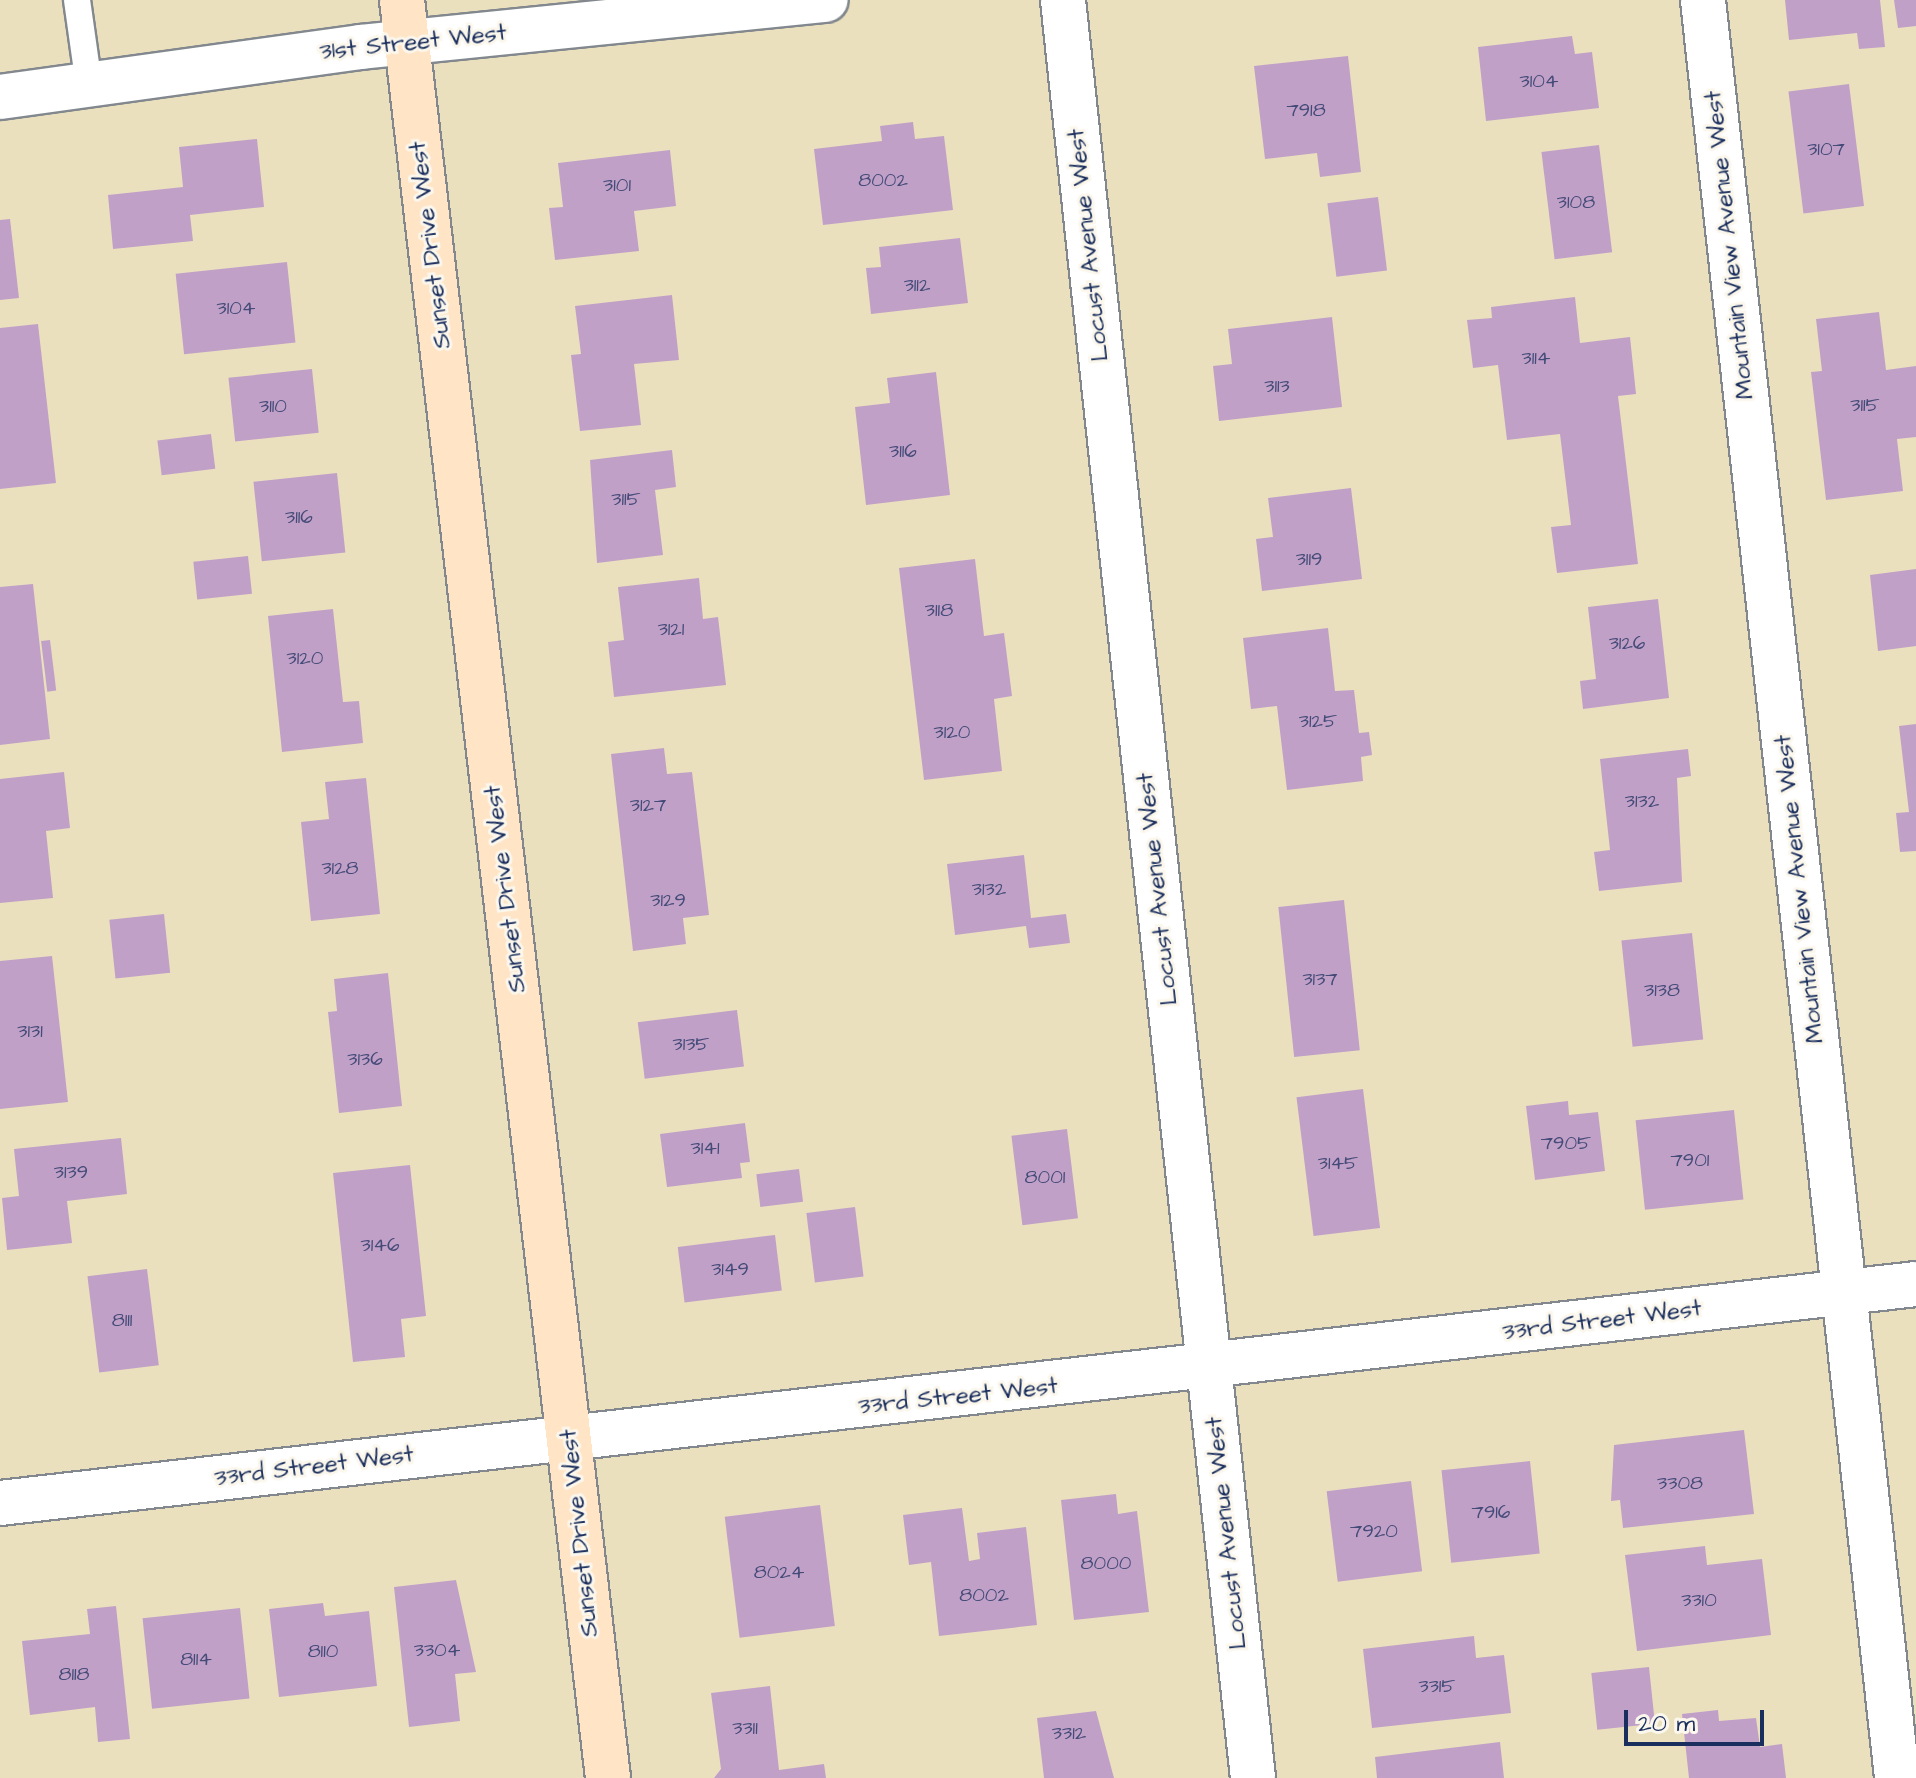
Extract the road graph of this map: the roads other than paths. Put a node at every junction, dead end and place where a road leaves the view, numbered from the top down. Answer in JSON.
{"nodes":[{"id":1,"x":77,"y":0,"type":"edge"},
{"id":2,"x":402,"y":0,"type":"edge"},
{"id":3,"x":826,"y":0,"type":"edge"},
{"id":4,"x":1063,"y":0,"type":"edge"},
{"id":5,"x":1703,"y":0,"type":"edge"},
{"id":6,"x":407,"y":44,"type":"junction"},
{"id":7,"x":89,"y":85,"type":"junction"},
{"id":8,"x":0,"y":97,"type":"edge"},
{"id":9,"x":1916,"y":1284,"type":"edge"},
{"id":10,"x":1844,"y":1291,"type":"junction"},
{"id":11,"x":1209,"y":1370,"type":"junction"},
{"id":12,"x":570,"y":1437,"type":"junction"},
{"id":13,"x":0,"y":1503,"type":"edge"},
{"id":14,"x":608,"y":1778,"type":"edge"},
{"id":15,"x":1253,"y":1778,"type":"edge"},
{"id":16,"x":1897,"y":1778,"type":"edge"}],
"edges":[{"from":1,"to":7,"type":"lane"},
{"from":2,"to":6,"type":"street","name":"Sunset Drive West"},
{"from":3,"to":6,"type":"street","name":"31st Street West"},
{"from":4,"to":11,"type":"street","name":"Locust Avenue West"},
{"from":5,"to":10,"type":"street","name":"Mountain View Avenue West"},
{"from":6,"to":7,"type":"street","name":"31st Street West"},
{"from":6,"to":12,"type":"street","name":"Sunset Drive West"},
{"from":7,"to":8,"type":"street","name":"31st Street West"},
{"from":9,"to":10,"type":"street","name":"33rd Street West"},
{"from":10,"to":11,"type":"street","name":"33rd Street West"},
{"from":10,"to":16,"type":"street","name":"Mountain View Avenue West"},
{"from":11,"to":12,"type":"street","name":"33rd Street West"},
{"from":11,"to":15,"type":"street","name":"Locust Avenue West"},
{"from":12,"to":13,"type":"street","name":"33rd Street West"},
{"from":12,"to":14,"type":"street","name":"Sunset Drive West"}]}
